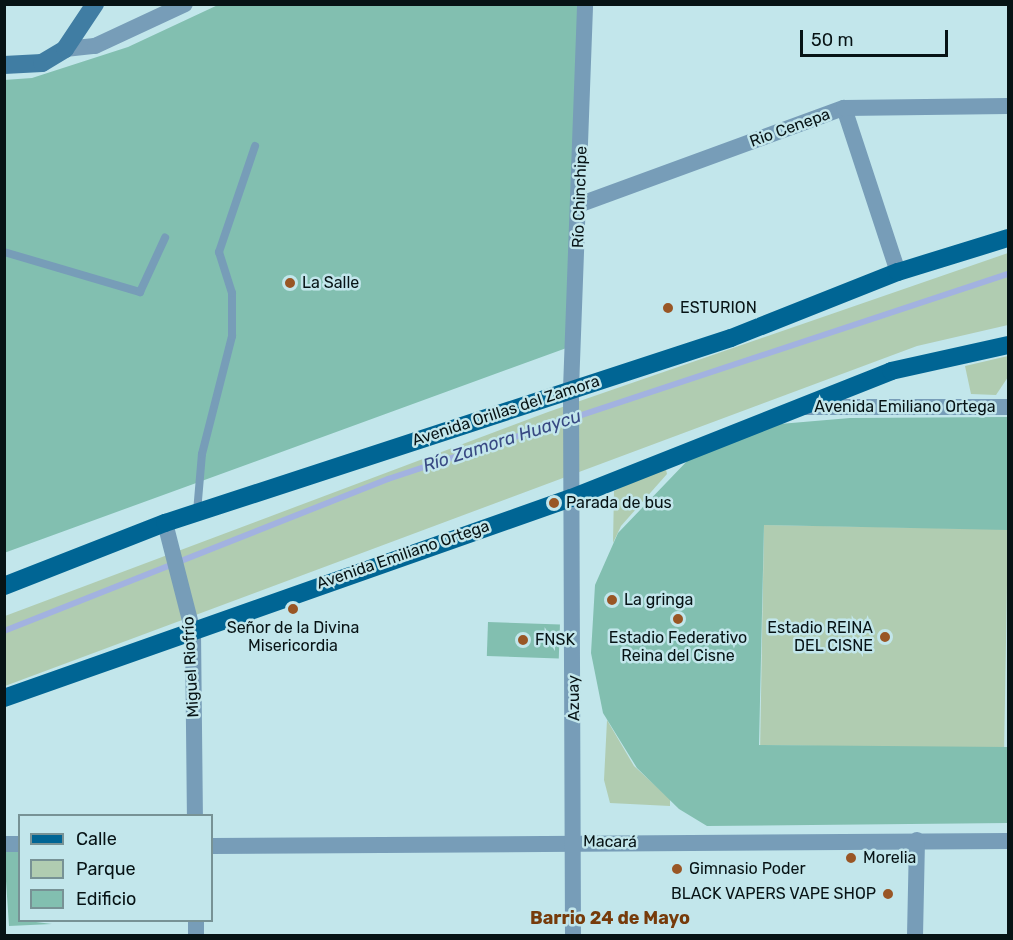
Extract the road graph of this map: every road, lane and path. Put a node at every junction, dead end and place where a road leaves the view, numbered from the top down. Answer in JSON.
{"nodes":[{"id":1,"x":95,"y":4,"type":"edge"},
{"id":2,"x":185,"y":4,"type":"edge"},
{"id":3,"x":585,"y":4,"type":"edge"},
{"id":4,"x":64,"y":49,"type":"junction"},
{"id":5,"x":4,"y":65,"type":"edge"},
{"id":6,"x":1008,"y":106,"type":"edge"},
{"id":7,"x":844,"y":108,"type":"junction"},
{"id":8,"x":255,"y":146,"type":"dead end"},
{"id":9,"x":581,"y":204,"type":"junction"},
{"id":10,"x":165,"y":238,"type":"dead end"},
{"id":11,"x":1008,"y":238,"type":"edge"},
{"id":12,"x":4,"y":252,"type":"edge"},
{"id":13,"x":898,"y":272,"type":"junction"},
{"id":14,"x":1008,"y":345,"type":"edge"},
{"id":15,"x":571,"y":389,"type":"junction"},
{"id":16,"x":801,"y":407,"type":"junction"},
{"id":17,"x":1008,"y":407,"type":"edge"},
{"id":18,"x":571,"y":491,"type":"junction"},
{"id":19,"x":197,"y":513,"type":"junction"},
{"id":20,"x":167,"y":530,"type":"junction"},
{"id":21,"x":4,"y":586,"type":"edge"},
{"id":22,"x":192,"y":624,"type":"junction"},
{"id":23,"x":4,"y":698,"type":"edge"},
{"id":24,"x":195,"y":814,"type":"edge"},
{"id":25,"x":917,"y":840,"type":"junction"},
{"id":26,"x":576,"y":841,"type":"junction"},
{"id":27,"x":1008,"y":841,"type":"edge"},
{"id":28,"x":213,"y":846,"type":"edge"},
{"id":29,"x":573,"y":936,"type":"edge"},
{"id":30,"x":915,"y":936,"type":"edge"}],
"edges":[{"from":1,"to":4,"type":"main road"},
{"from":2,"to":4,"type":"street"},
{"from":3,"to":9,"type":"street","name":"Río Chinchipe"},
{"from":4,"to":5,"type":"main road"},
{"from":6,"to":7,"type":"street","name":"Rio Cenepa"},
{"from":7,"to":9,"type":"street","name":"Rio Cenepa"},
{"from":7,"to":13,"type":"street"},
{"from":8,"to":19,"type":"lane"},
{"from":9,"to":15,"type":"street","name":"Río Chinchipe"},
{"from":10,"to":12,"type":"lane"},
{"from":11,"to":13,"type":"main road","name":"Avenida Orillas del Zamora"},
{"from":13,"to":15,"type":"main road","name":"Avenida Orillas del Zamora"},
{"from":14,"to":16,"type":"main road","name":"Avenida Emiliano Ortega"},
{"from":15,"to":18,"type":"street","name":"Azuay"},
{"from":15,"to":19,"type":"main road","name":"Avenida Orillas del Zamora"},
{"from":16,"to":17,"type":"street","name":"Avenida Emiliano Ortega"},
{"from":16,"to":18,"type":"main road","name":"Avenida Emiliano Ortega"},
{"from":18,"to":22,"type":"main road","name":"Avenida Emiliano Ortega"},
{"from":18,"to":26,"type":"street","name":"Azuay"},
{"from":19,"to":20,"type":"main road","name":"Avenida Orillas del Zamora"},
{"from":20,"to":21,"type":"main road","name":"Avenida Orillas del Zamora"},
{"from":20,"to":22,"type":"street","name":"Miguel Riofrío"},
{"from":22,"to":23,"type":"main road","name":"Avenida Emiliano Ortega"},
{"from":22,"to":24,"type":"street","name":"Miguel Riofrío"},
{"from":25,"to":26,"type":"street","name":"Macará"},
{"from":25,"to":27,"type":"street","name":"Macará"},
{"from":25,"to":30,"type":"street"},
{"from":26,"to":28,"type":"street","name":"Macará"},
{"from":26,"to":29,"type":"street","name":"Azuay"}]}
